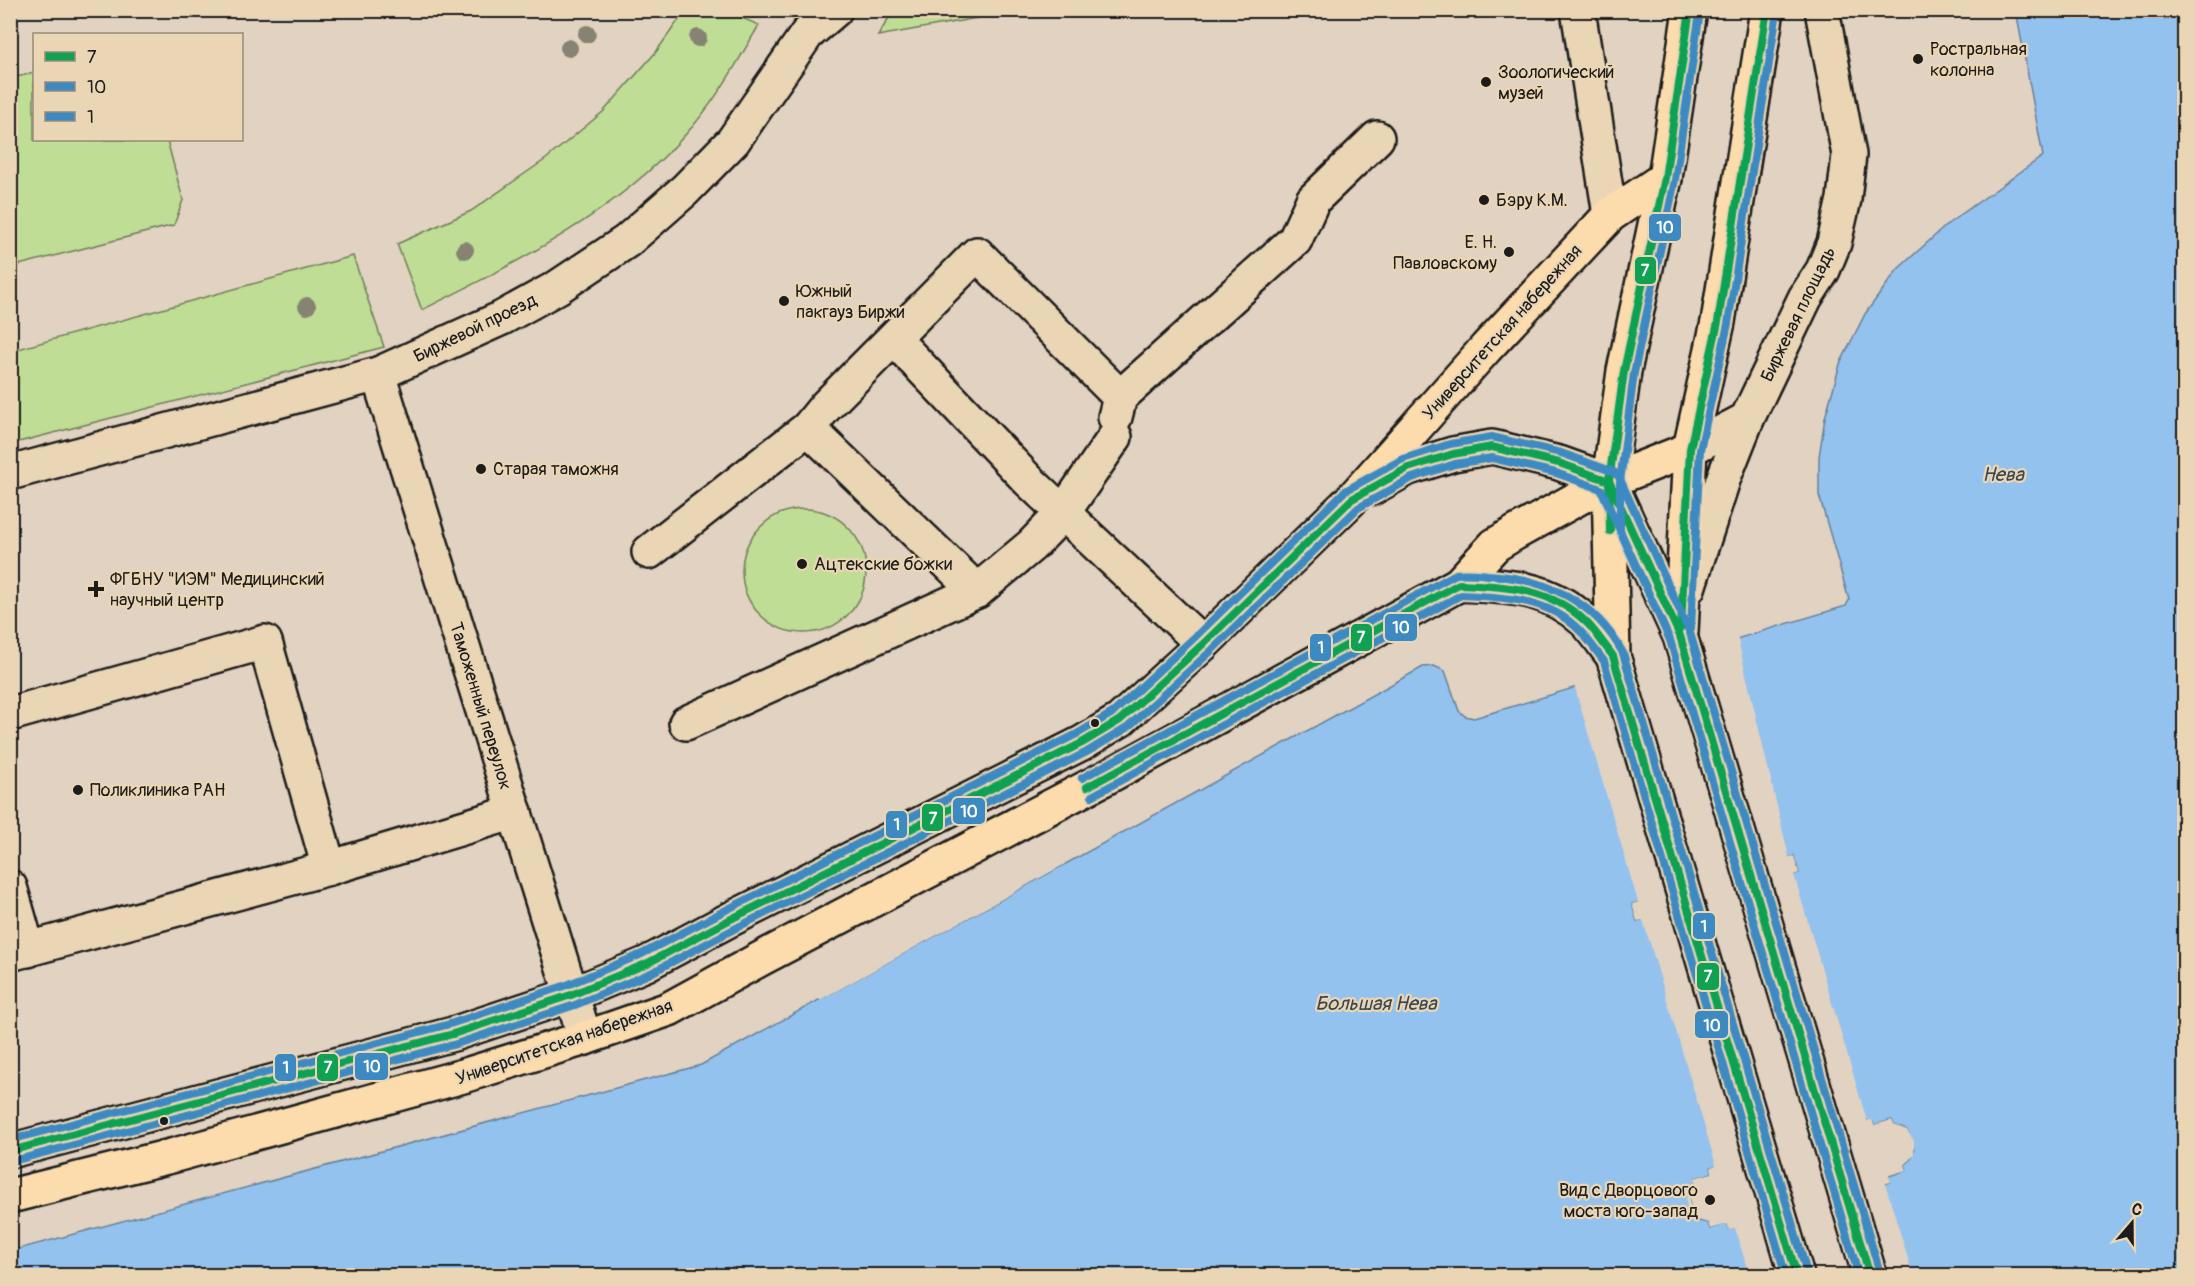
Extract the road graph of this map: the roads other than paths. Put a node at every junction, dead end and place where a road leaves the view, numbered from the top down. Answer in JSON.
{"nodes":[{"id":1,"x":835,"y":10,"type":"edge"},
{"id":2,"x":1578,"y":10,"type":"edge"},
{"id":3,"x":1690,"y":10,"type":"edge"},
{"id":4,"x":1767,"y":10,"type":"edge"},
{"id":5,"x":1822,"y":10,"type":"edge"},
{"id":6,"x":1377,"y":138,"type":"dead end"},
{"id":7,"x":1665,"y":178,"type":"junction"},
{"id":8,"x":1610,"y":214,"type":"junction"},
{"id":9,"x":894,"y":339,"type":"junction"},
{"id":10,"x":378,"y":374,"type":"junction"},
{"id":11,"x":1116,"y":417,"type":"junction"},
{"id":12,"x":1747,"y":420,"type":"junction"},
{"id":13,"x":808,"y":428,"type":"junction"},
{"id":14,"x":1690,"y":449,"type":"junction"},
{"id":15,"x":10,"y":473,"type":"edge"},
{"id":16,"x":1609,"y":482,"type":"junction"},
{"id":17,"x":1352,"y":499,"type":"junction"},
{"id":18,"x":1063,"y":513,"type":"junction"},
{"id":19,"x":650,"y":552,"type":"dead end"},
{"id":20,"x":1459,"y":584,"type":"junction"},
{"id":21,"x":977,"y":591,"type":"junction"},
{"id":22,"x":1681,"y":622,"type":"junction"},
{"id":23,"x":1203,"y":645,"type":"junction"},
{"id":24,"x":1613,"y":656,"type":"junction"},
{"id":25,"x":10,"y":714,"type":"edge"},
{"id":26,"x":686,"y":723,"type":"dead end"},
{"id":27,"x":515,"y":812,"type":"junction"},
{"id":28,"x":329,"y":868,"type":"junction"},
{"id":29,"x":10,"y":887,"type":"edge"},
{"id":30,"x":19,"y":952,"type":"edge"},
{"id":31,"x":571,"y":995,"type":"junction"},
{"id":32,"x":585,"y":1038,"type":"junction"},
{"id":33,"x":10,"y":1151,"type":"edge"},
{"id":34,"x":10,"y":1196,"type":"edge"},
{"id":35,"x":1797,"y":1275,"type":"edge"},
{"id":36,"x":1870,"y":1275,"type":"edge"}],
"edges":[{"from":1,"to":10,"type":"street","name":"Биржевой проезд"},
{"from":2,"to":8,"type":"street"},
{"from":3,"to":7,"type":"main road"},
{"from":4,"to":14,"type":"main road"},
{"from":5,"to":12,"type":"street","name":"Биржевая площадь"},
{"from":6,"to":11,"type":"street"},
{"from":7,"to":8,"type":"main road","name":"Университетская набережная"},
{"from":7,"to":16,"type":"main road"},
{"from":8,"to":17,"type":"main road","name":"Университетская набережная"},
{"from":9,"to":11,"type":"street"},
{"from":9,"to":13,"type":"street"},
{"from":9,"to":18,"type":"street"},
{"from":10,"to":15,"type":"street","name":"Биржевой проезд"},
{"from":10,"to":27,"type":"street","name":"Таможенный переулок"},
{"from":11,"to":18,"type":"street"},
{"from":12,"to":14,"type":"street"},
{"from":12,"to":22,"type":"street","name":"Биржевая площадь"},
{"from":13,"to":19,"type":"street"},
{"from":13,"to":21,"type":"street"},
{"from":14,"to":16,"type":"main road"},
{"from":14,"to":22,"type":"main road"},
{"from":16,"to":17,"type":"main road","name":"Университетская набережная"},
{"from":16,"to":20,"type":"main road","name":"Университетская набережная"},
{"from":16,"to":22,"type":"main road"},
{"from":16,"to":24,"type":"main road"},
{"from":17,"to":23,"type":"main road","name":"Университетская набережная"},
{"from":18,"to":21,"type":"street"},
{"from":18,"to":23,"type":"street"},
{"from":20,"to":24,"type":"main road"},
{"from":20,"to":32,"type":"main road","name":"Университетская набережная"},
{"from":21,"to":26,"type":"street"},
{"from":22,"to":36,"type":"main road"},
{"from":23,"to":31,"type":"main road","name":"Университетская набережная"},
{"from":24,"to":35,"type":"main road"},
{"from":25,"to":28,"type":"street"},
{"from":27,"to":28,"type":"street"},
{"from":27,"to":31,"type":"street","name":"Таможенный переулок"},
{"from":28,"to":30,"type":"street"},
{"from":29,"to":30,"type":"street"},
{"from":31,"to":32,"type":"street","name":"Таможенный переулок"},
{"from":31,"to":33,"type":"main road","name":"Университетская набережная"},
{"from":32,"to":34,"type":"main road","name":"Университетская набережная"}]}
